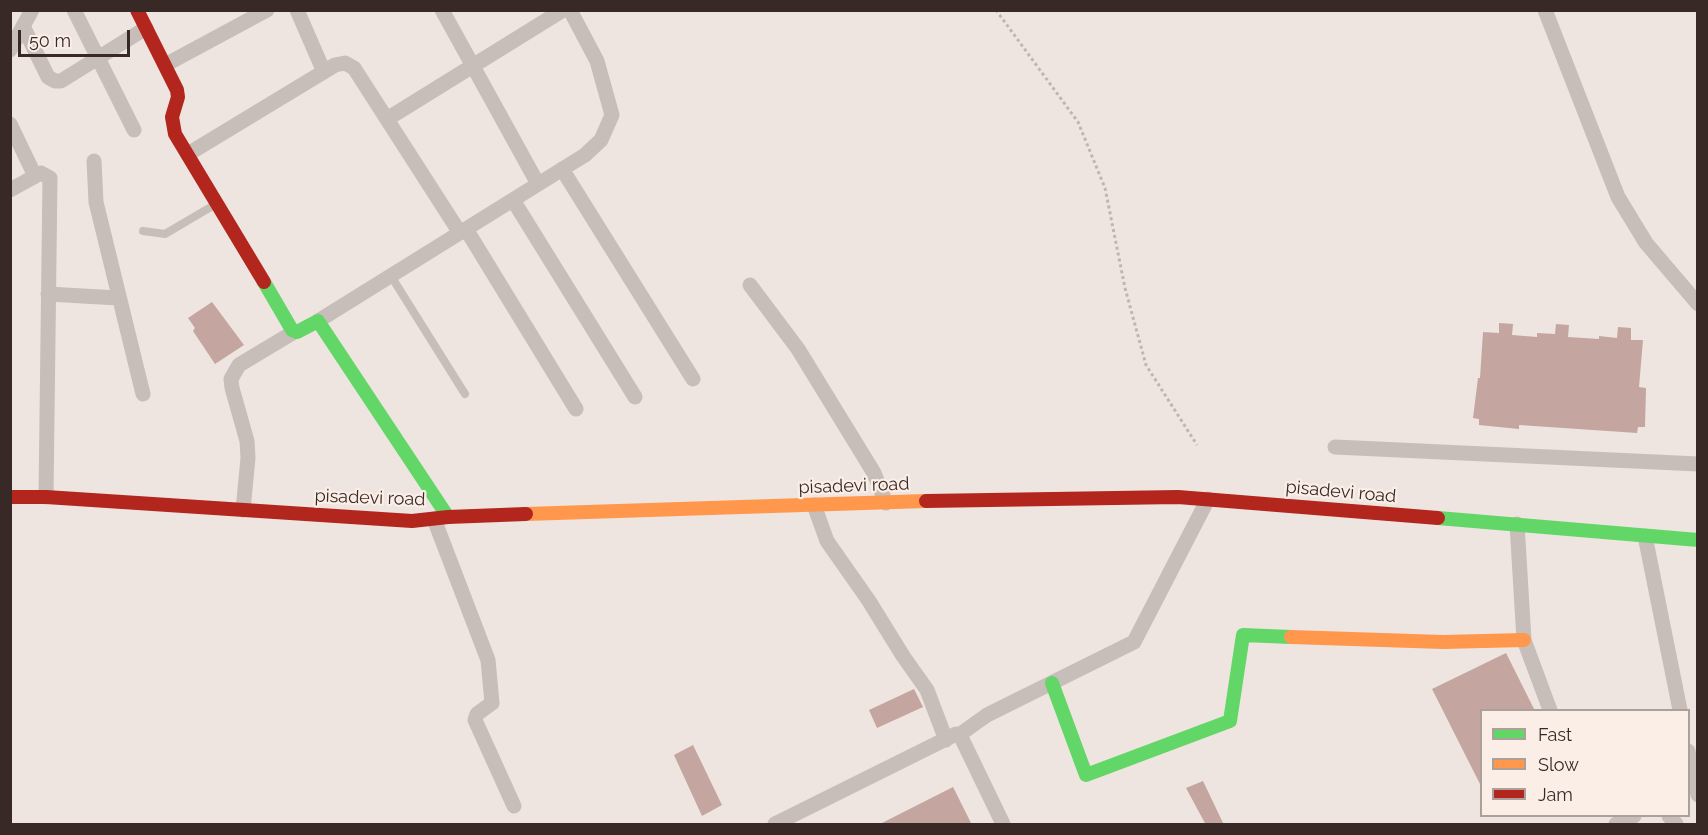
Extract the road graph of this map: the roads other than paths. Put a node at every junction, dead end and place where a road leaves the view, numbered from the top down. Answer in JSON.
{"nodes":[{"id":1,"x":32,"y":10,"type":"edge"},
{"id":2,"x":74,"y":10,"type":"edge"},
{"id":3,"x":137,"y":10,"type":"edge"},
{"id":4,"x":267,"y":10,"type":"edge"},
{"id":5,"x":297,"y":10,"type":"edge"},
{"id":6,"x":442,"y":10,"type":"edge"},
{"id":7,"x":564,"y":10,"type":"edge"},
{"id":8,"x":570,"y":10,"type":"edge"},
{"id":9,"x":1545,"y":10,"type":"edge"},
{"id":10,"x":23,"y":26,"type":"junction"},
{"id":11,"x":146,"y":27,"type":"junction"},
{"id":12,"x":10,"y":50,"type":"edge"},
{"id":13,"x":97,"y":58,"type":"junction"},
{"id":14,"x":165,"y":65,"type":"junction"},
{"id":15,"x":472,"y":66,"type":"junction"},
{"id":16,"x":324,"y":72,"type":"junction"},
{"id":17,"x":387,"y":119,"type":"junction"},
{"id":18,"x":10,"y":124,"type":"edge"},
{"id":19,"x":134,"y":130,"type":"dead end"},
{"id":20,"x":188,"y":154,"type":"junction"},
{"id":21,"x":94,"y":161,"type":"dead end"},
{"id":22,"x":562,"y":169,"type":"junction"},
{"id":23,"x":35,"y":176,"type":"junction"},
{"id":24,"x":538,"y":184,"type":"junction"},
{"id":25,"x":10,"y":190,"type":"edge"},
{"id":26,"x":513,"y":200,"type":"junction"},
{"id":27,"x":217,"y":203,"type":"junction"},
{"id":28,"x":143,"y":231,"type":"dead end"},
{"id":29,"x":463,"y":231,"type":"junction"},
{"id":30,"x":391,"y":276,"type":"junction"},
{"id":31,"x":750,"y":285,"type":"dead end"},
{"id":32,"x":48,"y":294,"type":"junction"},
{"id":33,"x":118,"y":298,"type":"junction"},
{"id":34,"x":1698,"y":304,"type":"edge"},
{"id":35,"x":318,"y":321,"type":"junction"},
{"id":36,"x":294,"y":332,"type":"junction"},
{"id":37,"x":693,"y":380,"type":"dead end"},
{"id":38,"x":143,"y":394,"type":"dead end"},
{"id":39,"x":465,"y":394,"type":"dead end"},
{"id":40,"x":635,"y":397,"type":"dead end"},
{"id":41,"x":576,"y":408,"type":"dead end"},
{"id":42,"x":1335,"y":447,"type":"dead end"},
{"id":43,"x":1698,"y":464,"type":"edge"},
{"id":44,"x":10,"y":497,"type":"edge"},
{"id":45,"x":46,"y":497,"type":"junction"},
{"id":46,"x":1208,"y":499,"type":"junction"},
{"id":47,"x":886,"y":503,"type":"junction"},
{"id":48,"x":814,"y":505,"type":"junction"},
{"id":49,"x":243,"y":510,"type":"junction"},
{"id":50,"x":441,"y":518,"type":"junction"},
{"id":51,"x":1517,"y":524,"type":"junction"},
{"id":52,"x":1645,"y":537,"type":"junction"},
{"id":53,"x":1698,"y":540,"type":"edge"},
{"id":54,"x":1524,"y":640,"type":"junction"},
{"id":55,"x":1052,"y":683,"type":"junction"},
{"id":56,"x":1549,"y":709,"type":"edge"},
{"id":57,"x":1680,"y":709,"type":"edge"},
{"id":58,"x":952,"y":737,"type":"junction"},
{"id":59,"x":1690,"y":756,"type":"edge"},
{"id":60,"x":1698,"y":795,"type":"edge"},
{"id":61,"x":514,"y":806,"type":"dead end"},
{"id":62,"x":1632,"y":817,"type":"edge"},
{"id":63,"x":1616,"y":824,"type":"edge"},
{"id":64,"x":775,"y":825,"type":"edge"},
{"id":65,"x":1003,"y":825,"type":"edge"}],
"edges":[{"from":1,"to":10,"type":"street"},
{"from":2,"to":13,"type":"street"},
{"from":3,"to":11,"type":"street"},
{"from":4,"to":14,"type":"street"},
{"from":5,"to":16,"type":"street"},
{"from":6,"to":15,"type":"street"},
{"from":7,"to":15,"type":"street"},
{"from":8,"to":22,"type":"street"},
{"from":9,"to":34,"type":"street"},
{"from":10,"to":12,"type":"street"},
{"from":10,"to":13,"type":"street"},
{"from":11,"to":13,"type":"street"},
{"from":11,"to":14,"type":"street"},
{"from":13,"to":19,"type":"street"},
{"from":14,"to":20,"type":"street"},
{"from":15,"to":17,"type":"street"},
{"from":15,"to":24,"type":"street"},
{"from":16,"to":17,"type":"street"},
{"from":16,"to":20,"type":"street"},
{"from":17,"to":29,"type":"street"},
{"from":18,"to":23,"type":"street"},
{"from":20,"to":27,"type":"street"},
{"from":21,"to":33,"type":"street"},
{"from":22,"to":24,"type":"street"},
{"from":22,"to":37,"type":"street"},
{"from":23,"to":25,"type":"street"},
{"from":23,"to":32,"type":"street"},
{"from":24,"to":26,"type":"street"},
{"from":26,"to":29,"type":"street"},
{"from":26,"to":40,"type":"street"},
{"from":27,"to":28,"type":"lane"},
{"from":27,"to":36,"type":"street"},
{"from":29,"to":30,"type":"street"},
{"from":29,"to":41,"type":"street"},
{"from":30,"to":35,"type":"street"},
{"from":30,"to":39,"type":"lane"},
{"from":31,"to":47,"type":"street"},
{"from":32,"to":33,"type":"street"},
{"from":32,"to":45,"type":"street"},
{"from":33,"to":38,"type":"street"},
{"from":35,"to":36,"type":"street"},
{"from":35,"to":50,"type":"street"},
{"from":36,"to":49,"type":"street"},
{"from":42,"to":43,"type":"street"},
{"from":44,"to":45,"type":"street","name":"pisadevi road"},
{"from":45,"to":49,"type":"street","name":"pisadevi road"},
{"from":46,"to":47,"type":"street","name":"pisadevi road"},
{"from":46,"to":51,"type":"street","name":"pisadevi road"},
{"from":46,"to":55,"type":"street"},
{"from":47,"to":48,"type":"street","name":"pisadevi road"},
{"from":48,"to":50,"type":"street","name":"pisadevi road"},
{"from":48,"to":58,"type":"street"},
{"from":49,"to":50,"type":"street","name":"pisadevi road"},
{"from":50,"to":61,"type":"street"},
{"from":51,"to":52,"type":"street","name":"pisadevi road"},
{"from":51,"to":54,"type":"street"},
{"from":52,"to":53,"type":"street","name":"pisadevi road"},
{"from":52,"to":57,"type":"street"},
{"from":54,"to":55,"type":"street"},
{"from":54,"to":56,"type":"street"},
{"from":55,"to":58,"type":"street"},
{"from":58,"to":64,"type":"street"},
{"from":58,"to":65,"type":"street"},
{"from":59,"to":60,"type":"street"},
{"from":62,"to":63,"type":"street"}]}
